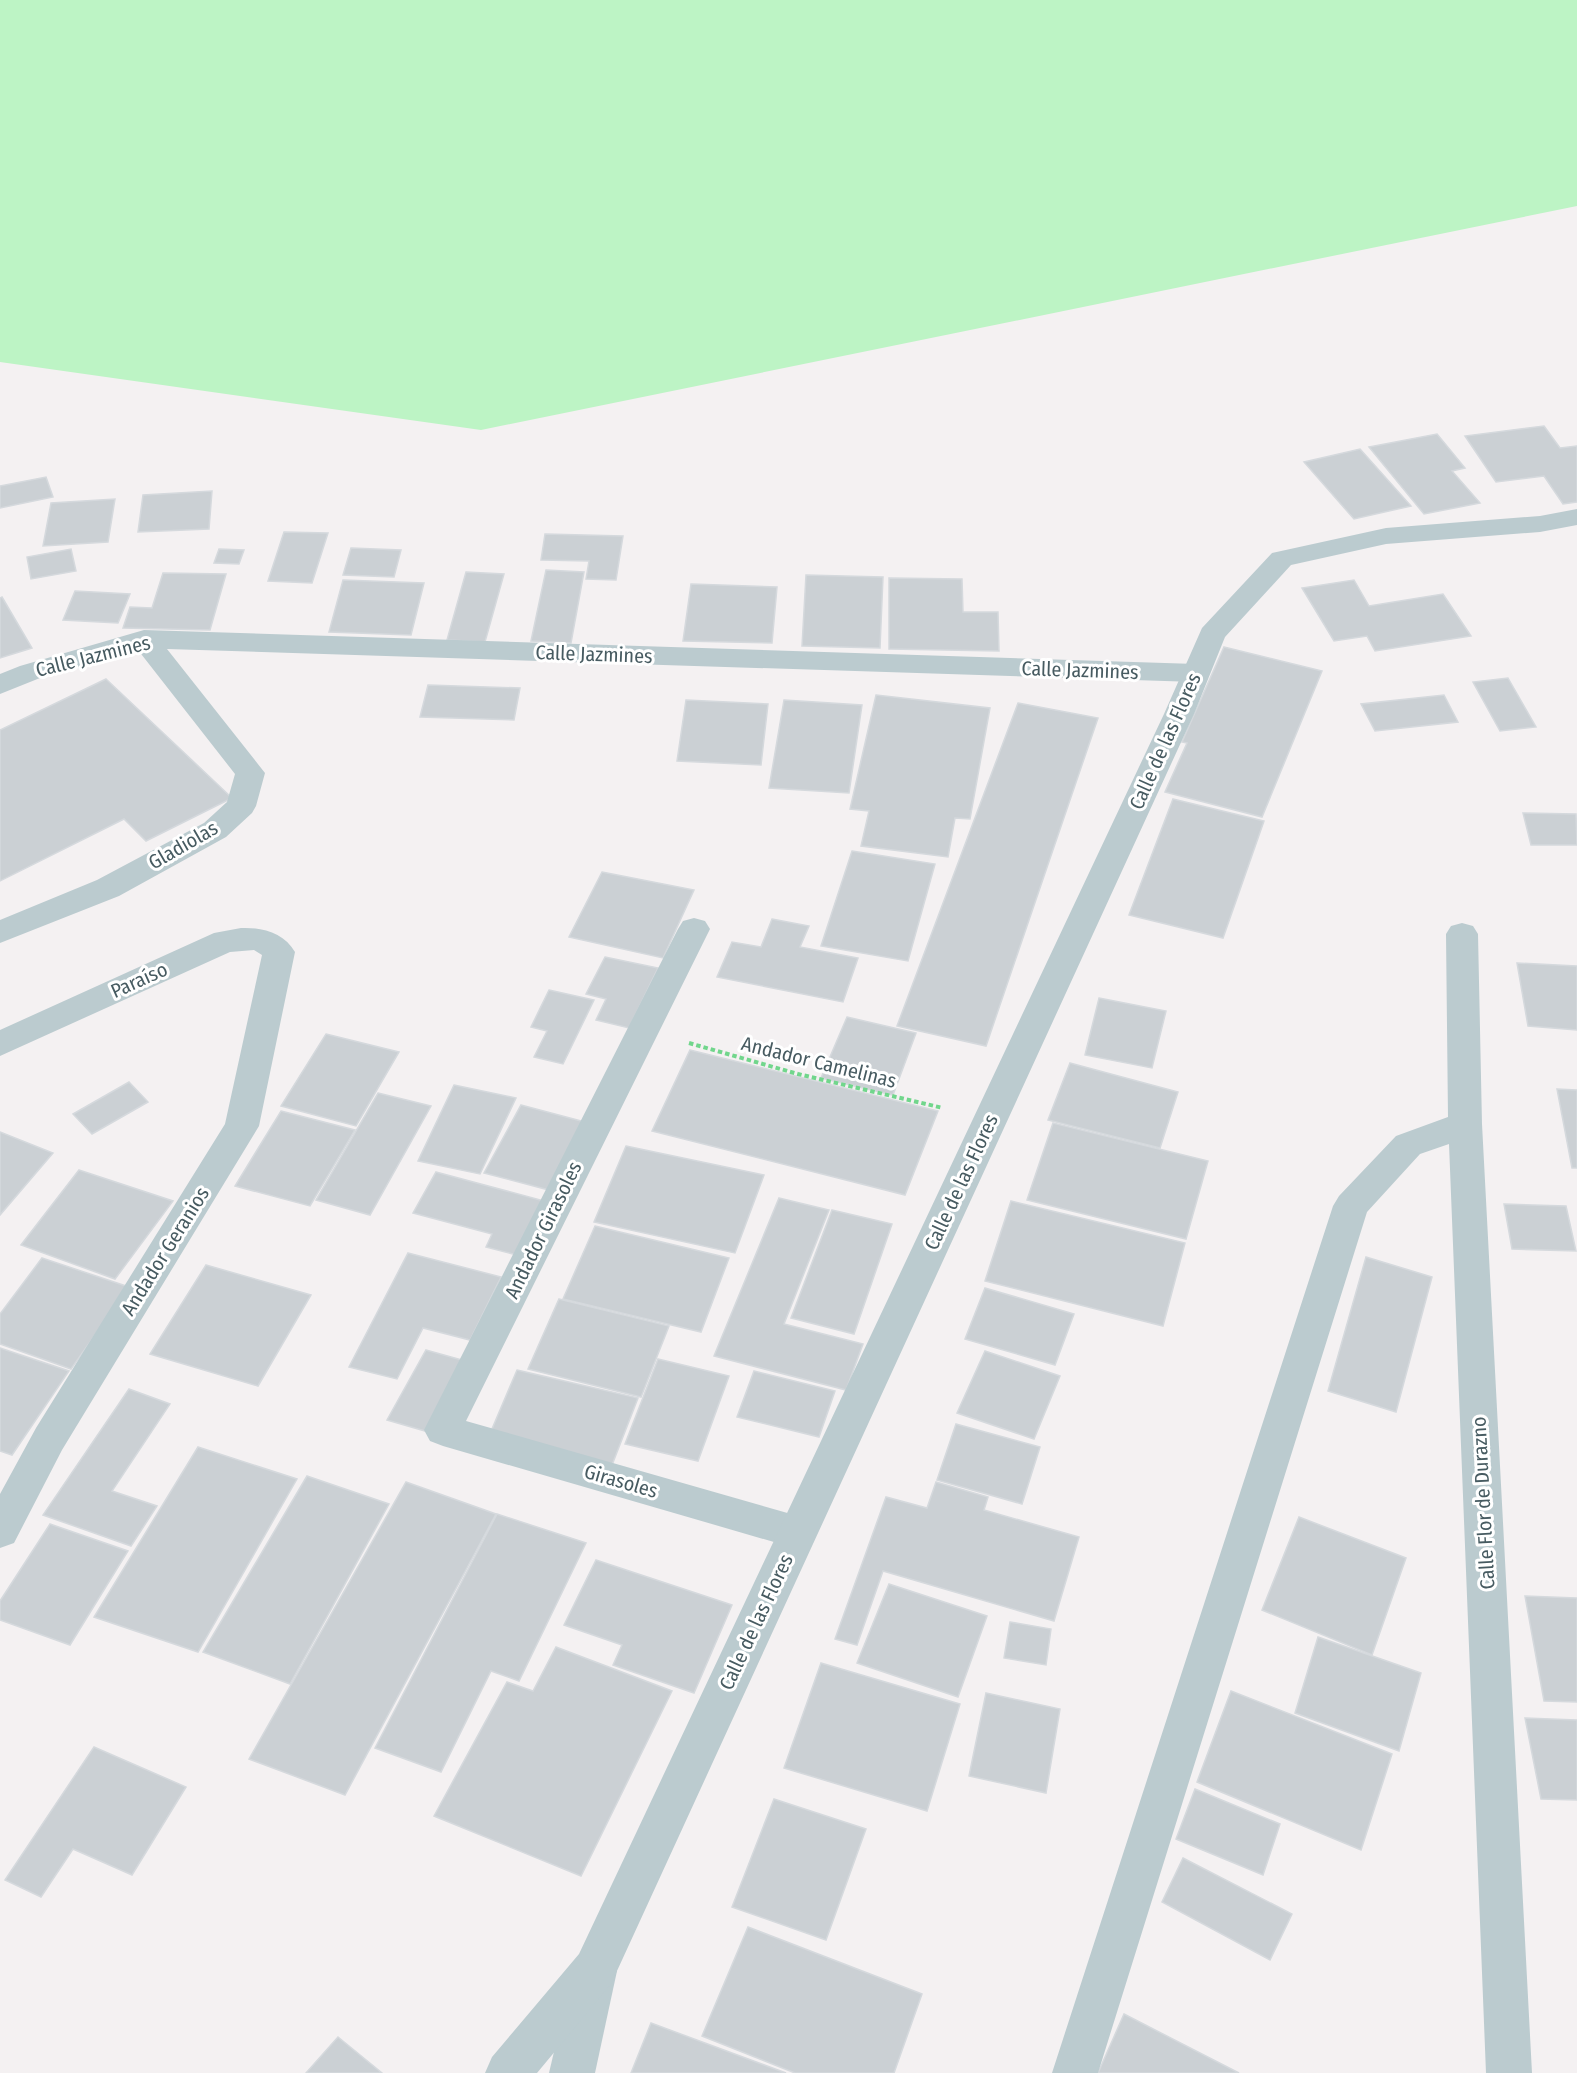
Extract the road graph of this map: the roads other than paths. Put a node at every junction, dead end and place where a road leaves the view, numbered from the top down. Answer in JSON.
{"nodes":[{"id":1,"x":1577,"y":517,"type":"edge"},
{"id":2,"x":144,"y":639,"type":"junction"},
{"id":3,"x":1196,"y":674,"type":"junction"},
{"id":4,"x":0,"y":685,"type":"edge"},
{"id":5,"x":694,"y":929,"type":"dead end"},
{"id":6,"x":0,"y":932,"type":"edge"},
{"id":7,"x":1462,"y":934,"type":"dead end"},
{"id":8,"x":279,"y":952,"type":"joint"},
{"id":9,"x":0,"y":1044,"type":"edge"},
{"id":10,"x":1465,"y":1124,"type":"junction"},
{"id":11,"x":443,"y":1430,"type":"joint"},
{"id":12,"x":0,"y":1531,"type":"edge"},
{"id":13,"x":798,"y":1532,"type":"junction"},
{"id":14,"x":595,"y":1969,"type":"junction"},
{"id":15,"x":508,"y":2073,"type":"edge"},
{"id":16,"x":572,"y":2073,"type":"edge"},
{"id":17,"x":1075,"y":2073,"type":"edge"},
{"id":18,"x":1509,"y":2073,"type":"edge"}],
"edges":[{"from":1,"to":3,"type":"street","name":"Calle de las Flores"},
{"from":2,"to":3,"type":"street","name":"Calle Jazmines"},
{"from":2,"to":4,"type":"street","name":"Calle Jazmines"},
{"from":2,"to":6,"type":"street","name":"Gladiolas"},
{"from":3,"to":13,"type":"street","name":"Calle de las Flores"},
{"from":5,"to":11,"type":"street","name":"Andador Girasoles"},
{"from":7,"to":10,"type":"street","name":"Calle Flor de Durazno"},
{"from":8,"to":9,"type":"street","name":"Paraíso"},
{"from":8,"to":12,"type":"street","name":"Andador Geranios"},
{"from":10,"to":17,"type":"street"},
{"from":10,"to":18,"type":"street","name":"Calle Flor de Durazno"},
{"from":11,"to":13,"type":"street","name":"Girasoles"},
{"from":13,"to":14,"type":"street","name":"Calle de las Flores"},
{"from":14,"to":15,"type":"street","name":"Calle de las Flores"},
{"from":14,"to":16,"type":"street"}]}
